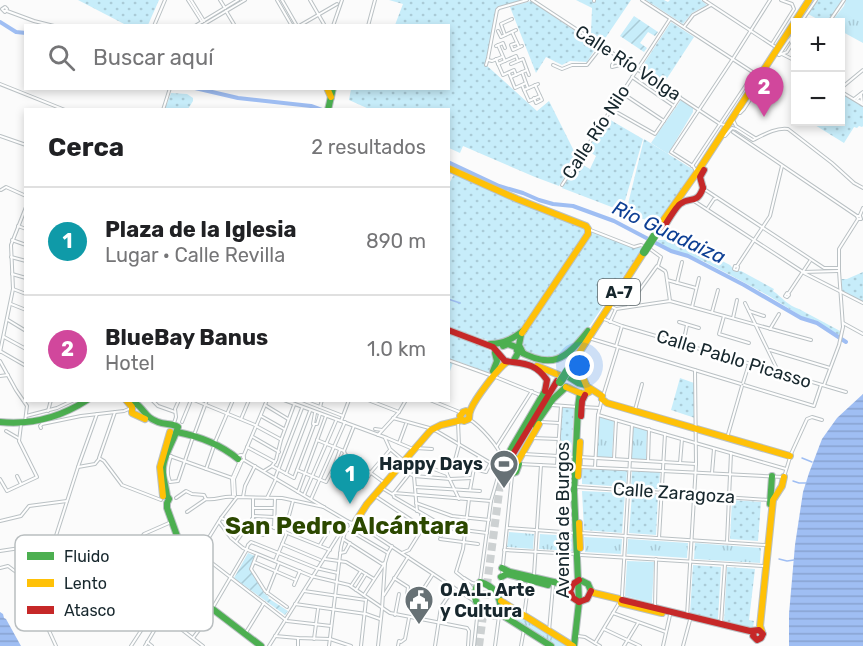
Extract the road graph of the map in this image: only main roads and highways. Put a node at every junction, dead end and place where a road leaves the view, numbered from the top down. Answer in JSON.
{"nodes":[{"id":1,"x":811,"y":0,"type":"edge"},
{"id":2,"x":800,"y":18,"type":"edge"},
{"id":3,"x":791,"y":32,"type":"edge"},
{"id":4,"x":791,"y":32,"type":"edge"},
{"id":5,"x":791,"y":32,"type":"edge"},
{"id":6,"x":778,"y":50,"type":"junction"},
{"id":7,"x":766,"y":72,"type":"junction"},
{"id":8,"x":740,"y":109,"type":"junction"},
{"id":9,"x":726,"y":129,"type":"junction"},
{"id":10,"x":708,"y":161,"type":"junction"},
{"id":11,"x":450,"y":169,"type":"edge"},
{"id":12,"x":657,"y":232,"type":"junction"},
{"id":13,"x":644,"y":252,"type":"junction"},
{"id":14,"x":604,"y":321,"type":"junction"},
{"id":15,"x":450,"y":331,"type":"edge"},
{"id":16,"x":593,"y":335,"type":"junction"},
{"id":17,"x":484,"y":343,"type":"junction"},
{"id":18,"x":512,"y":349,"type":"junction"},
{"id":19,"x":528,"y":365,"type":"junction"},
{"id":20,"x":493,"y":373,"type":"junction"},
{"id":21,"x":563,"y":377,"type":"junction"},
{"id":22,"x":584,"y":390,"type":"junction"},
{"id":23,"x":543,"y":394,"type":"junction"},
{"id":24,"x":84,"y":402,"type":"edge"},
{"id":25,"x":133,"y":407,"type":"edge"},
{"id":26,"x":0,"y":422,"type":"edge"},
{"id":27,"x":174,"y":428,"type":"junction"},
{"id":28,"x":526,"y":437,"type":"junction"},
{"id":29,"x":790,"y":456,"type":"road end"},
{"id":30,"x":241,"y":458,"type":"road end"},
{"id":31,"x":507,"y":459,"type":"junction"},
{"id":32,"x":577,"y":467,"type":"junction"},
{"id":33,"x":785,"y":473,"type":"road end"},
{"id":34,"x":772,"y":476,"type":"road end"},
{"id":35,"x":166,"y":499,"type":"junction"},
{"id":36,"x":352,"y":522,"type":"road end"},
{"id":37,"x":578,"y":533,"type":"junction"},
{"id":38,"x":174,"y":535,"type":"edge"},
{"id":39,"x":176,"y":535,"type":"edge"},
{"id":40,"x":502,"y":573,"type":"road end"},
{"id":41,"x":531,"y":579,"type":"junction"},
{"id":42,"x":581,"y":580,"type":"junction"},
{"id":43,"x":570,"y":589,"type":"junction"},
{"id":44,"x":590,"y":593,"type":"junction"},
{"id":45,"x":500,"y":599,"type":"junction"},
{"id":46,"x":620,"y":600,"type":"junction"},
{"id":47,"x":580,"y":602,"type":"junction"},
{"id":48,"x":213,"y":610,"type":"edge"},
{"id":49,"x":213,"y":612,"type":"edge"},
{"id":50,"x":499,"y":615,"type":"junction"},
{"id":51,"x":689,"y":618,"type":"junction"},
{"id":52,"x":756,"y":637,"type":"edge"},
{"id":53,"x":257,"y":645,"type":"edge"},
{"id":54,"x":549,"y":645,"type":"edge"},
{"id":55,"x":573,"y":646,"type":"edge"}],
"edges":[{"from":1,"to":2,"type":"main road","number":"A-7"},
{"from":3,"to":6,"type":"main road","number":"A-7"},
{"from":4,"to":6,"type":"main road"},
{"from":5,"to":7,"type":"main road","number":"A-7"},
{"from":6,"to":7,"type":"main road"},
{"from":6,"to":8,"type":"main road","number":"A-7"},
{"from":7,"to":8,"type":"main road","number":"A-7"},
{"from":8,"to":9,"type":"main road","number":"A-7"},
{"from":8,"to":9,"type":"main road","number":"A-7"},
{"from":9,"to":10,"type":"main road","number":"A-7"},
{"from":9,"to":12,"type":"main road","number":"A-7"},
{"from":10,"to":12,"type":"main road","number":"A-7"},
{"from":10,"to":12,"type":"main road"},
{"from":11,"to":18,"type":"main road"},
{"from":12,"to":13,"type":"main road","number":"A-7","bridge":true},
{"from":13,"to":14,"type":"main road","number":"A-7"},
{"from":13,"to":14,"type":"main road"},
{"from":13,"to":16,"type":"main road","number":"A-7"},
{"from":14,"to":16,"type":"main road"},
{"from":14,"to":18,"type":"main road"},
{"from":14,"to":21,"type":"main road","number":"A-7"},
{"from":15,"to":17,"type":"main road"},
{"from":16,"to":21,"type":"main road","number":"A-7"},
{"from":16,"to":22,"type":"main road"},
{"from":17,"to":18,"type":"main road"},
{"from":17,"to":18,"type":"main road"},
{"from":17,"to":20,"type":"main road"},
{"from":18,"to":19,"type":"main road"},
{"from":18,"to":20,"type":"main road"},
{"from":18,"to":21,"type":"main road"},
{"from":19,"to":20,"type":"main road"},
{"from":19,"to":23,"type":"main road"},
{"from":20,"to":36,"type":"main road"},
{"from":21,"to":22,"type":"main road"},
{"from":21,"to":28,"type":"main road","number":"A-7"},
{"from":21,"to":28,"type":"main road"},
{"from":22,"to":29,"type":"main road"},
{"from":22,"to":32,"type":"main road","name":"Avenida de Burgos"},
{"from":23,"to":28,"type":"main road"},
{"from":23,"to":31,"type":"main road"},
{"from":24,"to":26,"type":"main road"},
{"from":25,"to":27,"type":"main road"},
{"from":27,"to":30,"type":"main road"},
{"from":27,"to":35,"type":"main road"},
{"from":27,"to":35,"type":"main road"},
{"from":28,"to":31,"type":"main road","number":"A-7"},
{"from":31,"to":31,"type":"main road"},
{"from":32,"to":37,"type":"main road","name":"Avenida de Burgos"},
{"from":32,"to":37,"type":"main road","name":"Avenida de Burgos"},
{"from":33,"to":52,"type":"main road"},
{"from":34,"to":52,"type":"main road"},
{"from":35,"to":38,"type":"main road"},
{"from":35,"to":39,"type":"main road"},
{"from":37,"to":42,"type":"main road","name":"Avenida de Burgos"},
{"from":40,"to":41,"type":"main road"},
{"from":41,"to":43,"type":"main road"},
{"from":41,"to":43,"type":"main road"},
{"from":42,"to":43,"type":"main road"},
{"from":42,"to":44,"type":"main road"},
{"from":42,"to":47,"type":"main road","name":"Avenida de Burgos"},
{"from":43,"to":47,"type":"main road"},
{"from":44,"to":46,"type":"main road"},
{"from":44,"to":47,"type":"main road"},
{"from":45,"to":50,"type":"main road"},
{"from":45,"to":50,"type":"main road"},
{"from":45,"to":55,"type":"main road"},
{"from":46,"to":51,"type":"main road"},
{"from":46,"to":51,"type":"main road"},
{"from":47,"to":55,"type":"main road","name":"Avenida de Burgos"},
{"from":47,"to":55,"type":"main road","name":"Avenida de Burgos"},
{"from":48,"to":53,"type":"main road"},
{"from":49,"to":53,"type":"main road"},
{"from":50,"to":54,"type":"main road"},
{"from":51,"to":52,"type":"main road"},
{"from":51,"to":52,"type":"main road"}]}
